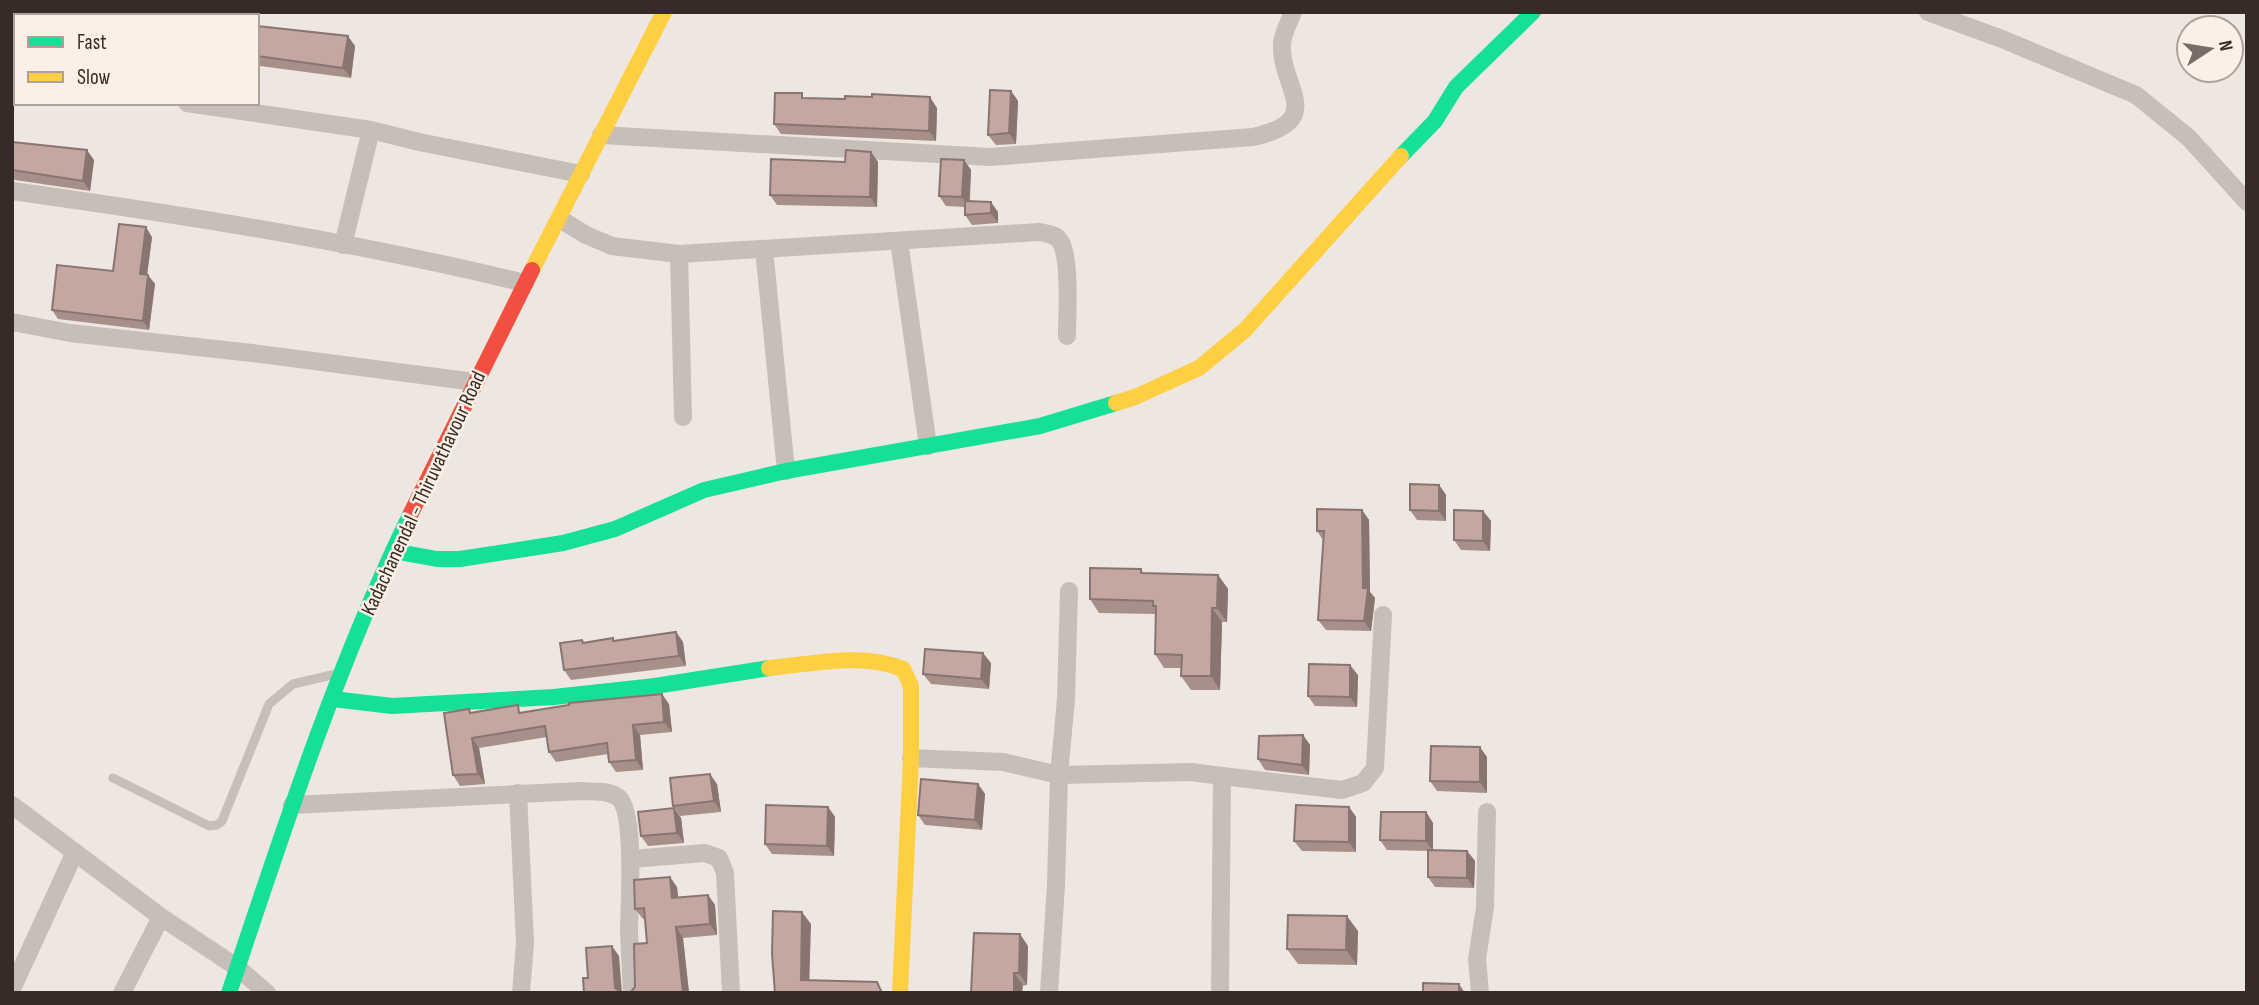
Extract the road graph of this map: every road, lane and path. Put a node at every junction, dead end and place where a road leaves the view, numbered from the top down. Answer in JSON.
{"nodes":[{"id":1,"x":664,"y":12,"type":"edge"},
{"id":2,"x":1293,"y":12,"type":"edge"},
{"id":3,"x":1533,"y":12,"type":"edge"},
{"id":4,"x":1928,"y":12,"type":"edge"},
{"id":5,"x":201,"y":105,"type":"edge"},
{"id":6,"x":372,"y":130,"type":"junction"},
{"id":7,"x":601,"y":135,"type":"junction"},
{"id":8,"x":580,"y":174,"type":"junction"},
{"id":9,"x":12,"y":191,"type":"edge"},
{"id":10,"x":2247,"y":202,"type":"edge"},
{"id":11,"x":560,"y":219,"type":"junction"},
{"id":12,"x":899,"y":241,"type":"junction"},
{"id":13,"x":342,"y":245,"type":"junction"},
{"id":14,"x":764,"y":249,"type":"junction"},
{"id":15,"x":680,"y":254,"type":"junction"},
{"id":16,"x":525,"y":283,"type":"junction"},
{"id":17,"x":12,"y":322,"type":"edge"},
{"id":18,"x":1068,"y":336,"type":"dead end"},
{"id":19,"x":475,"y":382,"type":"junction"},
{"id":20,"x":683,"y":417,"type":"dead end"},
{"id":21,"x":928,"y":446,"type":"junction"},
{"id":22,"x":786,"y":471,"type":"junction"},
{"id":23,"x":393,"y":551,"type":"junction"},
{"id":24,"x":1069,"y":591,"type":"dead end"},
{"id":25,"x":1383,"y":615,"type":"dead end"},
{"id":26,"x":343,"y":672,"type":"junction"},
{"id":27,"x":333,"y":699,"type":"junction"},
{"id":28,"x":911,"y":758,"type":"junction"},
{"id":29,"x":1059,"y":775,"type":"junction"},
{"id":30,"x":1222,"y":776,"type":"junction"},
{"id":31,"x":113,"y":778,"type":"dead end"},
{"id":32,"x":518,"y":793,"type":"junction"},
{"id":33,"x":292,"y":804,"type":"junction"},
{"id":34,"x":12,"y":805,"type":"edge"},
{"id":35,"x":1487,"y":812,"type":"dead end"},
{"id":36,"x":75,"y":852,"type":"junction"},
{"id":37,"x":631,"y":859,"type":"junction"},
{"id":38,"x":161,"y":916,"type":"junction"},
{"id":39,"x":238,"y":968,"type":"junction"},
{"id":40,"x":12,"y":989,"type":"edge"},
{"id":41,"x":122,"y":993,"type":"edge"},
{"id":42,"x":229,"y":993,"type":"edge"},
{"id":43,"x":267,"y":993,"type":"edge"},
{"id":44,"x":521,"y":993,"type":"edge"},
{"id":45,"x":632,"y":993,"type":"edge"},
{"id":46,"x":731,"y":993,"type":"edge"},
{"id":47,"x":900,"y":993,"type":"edge"},
{"id":48,"x":1049,"y":993,"type":"edge"},
{"id":49,"x":1220,"y":993,"type":"edge"},
{"id":50,"x":1480,"y":993,"type":"edge"}],
"edges":[{"from":1,"to":7,"type":"street","name":"Kadachanendal - Thiruvathavour Road"},
{"from":2,"to":7,"type":"street"},
{"from":3,"to":21,"type":"street"},
{"from":4,"to":10,"type":"street"},
{"from":5,"to":6,"type":"street"},
{"from":6,"to":8,"type":"street"},
{"from":6,"to":13,"type":"street"},
{"from":7,"to":8,"type":"street","name":"Kadachanendal - Thiruvathavour Road"},
{"from":8,"to":11,"type":"street","name":"Kadachanendal - Thiruvathavour Road"},
{"from":9,"to":13,"type":"street"},
{"from":11,"to":15,"type":"street"},
{"from":11,"to":16,"type":"street","name":"Kadachanendal - Thiruvathavour Road"},
{"from":12,"to":14,"type":"street"},
{"from":12,"to":18,"type":"street"},
{"from":12,"to":21,"type":"street"},
{"from":13,"to":16,"type":"street"},
{"from":14,"to":15,"type":"street"},
{"from":14,"to":22,"type":"street"},
{"from":15,"to":20,"type":"street"},
{"from":16,"to":19,"type":"street","name":"Kadachanendal - Thiruvathavour Road"},
{"from":17,"to":19,"type":"street"},
{"from":19,"to":23,"type":"street","name":"Kadachanendal - Thiruvathavour Road"},
{"from":21,"to":22,"type":"street"},
{"from":22,"to":23,"type":"street"},
{"from":23,"to":26,"type":"street","name":"Kadachanendal - Thiruvathavour Road"},
{"from":24,"to":29,"type":"street"},
{"from":25,"to":30,"type":"street"},
{"from":26,"to":27,"type":"street","name":"Kadachanendal - Thiruvathavour Road"},
{"from":26,"to":31,"type":"lane"},
{"from":27,"to":28,"type":"street"},
{"from":27,"to":33,"type":"street","name":"Kadachanendal - Thiruvathavour Road"},
{"from":28,"to":29,"type":"street"},
{"from":28,"to":47,"type":"street"},
{"from":29,"to":30,"type":"street"},
{"from":29,"to":48,"type":"street"},
{"from":30,"to":49,"type":"street"},
{"from":32,"to":33,"type":"street"},
{"from":32,"to":37,"type":"street"},
{"from":32,"to":44,"type":"street"},
{"from":33,"to":39,"type":"street","name":"Kadachanendal - Thiruvathavour Road"},
{"from":34,"to":36,"type":"street"},
{"from":35,"to":50,"type":"street"},
{"from":36,"to":38,"type":"street"},
{"from":36,"to":40,"type":"street"},
{"from":37,"to":45,"type":"street"},
{"from":37,"to":46,"type":"street"},
{"from":38,"to":39,"type":"street"},
{"from":38,"to":41,"type":"street"},
{"from":39,"to":42,"type":"street","name":"Kadachanendal - Thiruvathavour Road"},
{"from":39,"to":43,"type":"street"}]}
